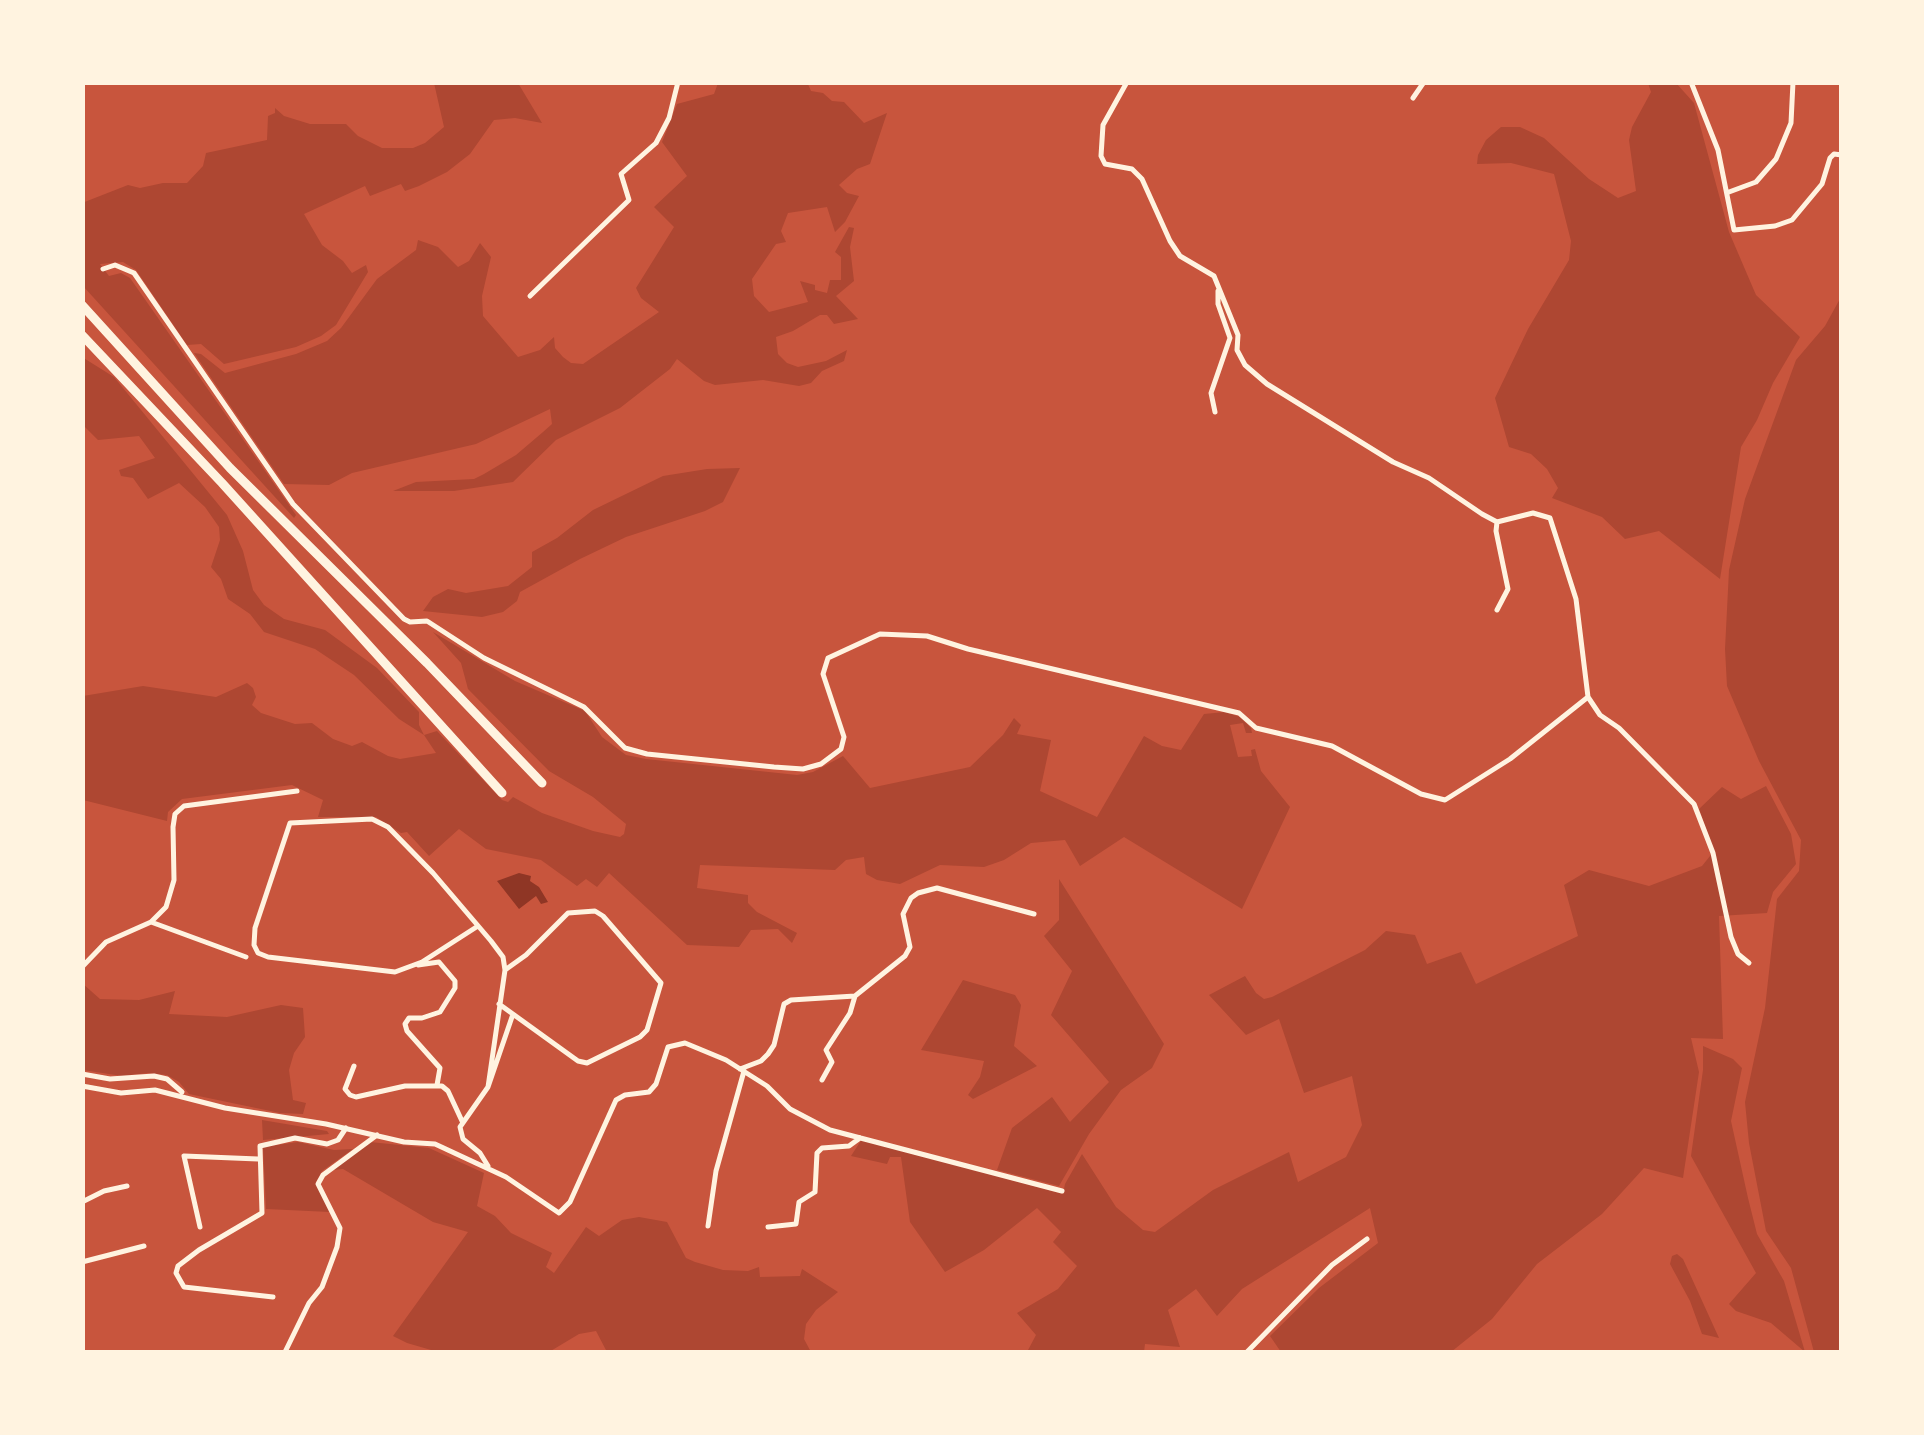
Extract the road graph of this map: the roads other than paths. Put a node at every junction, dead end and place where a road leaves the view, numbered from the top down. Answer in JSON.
{"nodes":[{"id":1,"x":678,"y":82,"type":"edge"},
{"id":2,"x":1127,"y":82,"type":"edge"},
{"id":3,"x":1424,"y":82,"type":"edge"},
{"id":4,"x":1691,"y":82,"type":"edge"},
{"id":5,"x":1793,"y":82,"type":"edge"},
{"id":6,"x":1413,"y":98,"type":"dead end"},
{"id":7,"x":1842,"y":155,"type":"edge"},
{"id":8,"x":1729,"y":192,"type":"junction"},
{"id":9,"x":103,"y":269,"type":"dead end"},
{"id":10,"x":1219,"y":288,"type":"junction"},
{"id":11,"x":530,"y":296,"type":"dead end"},
{"id":12,"x":82,"y":304,"type":"edge"},
{"id":13,"x":82,"y":335,"type":"edge"},
{"id":14,"x":1215,"y":412,"type":"dead end"},
{"id":15,"x":1497,"y":522,"type":"junction"},
{"id":16,"x":1497,"y":610,"type":"dead end"},
{"id":17,"x":1588,"y":697,"type":"junction"},
{"id":18,"x":542,"y":783,"type":"dead end"},
{"id":19,"x":297,"y":791,"type":"dead end"},
{"id":20,"x":502,"y":793,"type":"dead end"},
{"id":21,"x":1034,"y":914,"type":"dead end"},
{"id":22,"x":151,"y":922,"type":"junction"},
{"id":23,"x":478,"y":926,"type":"junction"},
{"id":24,"x":246,"y":957,"type":"dead end"},
{"id":25,"x":1748,"y":963,"type":"dead end"},
{"id":26,"x":416,"y":965,"type":"junction"},
{"id":27,"x":82,"y":967,"type":"edge"},
{"id":28,"x":504,"y":970,"type":"junction"},
{"id":29,"x":855,"y":996,"type":"junction"},
{"id":30,"x":499,"y":1004,"type":"junction"},
{"id":31,"x":513,"y":1014,"type":"junction"},
{"id":32,"x":354,"y":1066,"type":"dead end"},
{"id":33,"x":742,"y":1070,"type":"junction"},
{"id":34,"x":82,"y":1074,"type":"edge"},
{"id":35,"x":822,"y":1080,"type":"dead end"},
{"id":36,"x":437,"y":1085,"type":"junction"},
{"id":37,"x":82,"y":1086,"type":"edge"},
{"id":38,"x":488,"y":1087,"type":"junction"},
{"id":39,"x":182,"y":1092,"type":"dead end"},
{"id":40,"x":462,"y":1121,"type":"junction"},
{"id":41,"x":346,"y":1128,"type":"junction"},
{"id":42,"x":378,"y":1135,"type":"junction"},
{"id":43,"x":862,"y":1137,"type":"junction"},
{"id":44,"x":259,"y":1159,"type":"junction"},
{"id":45,"x":489,"y":1169,"type":"junction"},
{"id":46,"x":128,"y":1186,"type":"dead end"},
{"id":47,"x":1062,"y":1191,"type":"dead end"},
{"id":48,"x":82,"y":1202,"type":"edge"},
{"id":49,"x":708,"y":1226,"type":"dead end"},
{"id":50,"x":200,"y":1227,"type":"dead end"},
{"id":51,"x":768,"y":1227,"type":"dead end"},
{"id":52,"x":1367,"y":1239,"type":"dead end"},
{"id":53,"x":144,"y":1246,"type":"dead end"},
{"id":54,"x":82,"y":1262,"type":"edge"},
{"id":55,"x":273,"y":1297,"type":"dead end"},
{"id":56,"x":285,"y":1352,"type":"edge"},
{"id":57,"x":1247,"y":1352,"type":"edge"}],
"edges":[{"from":1,"to":11,"type":"street"},
{"from":2,"to":10,"type":"street"},
{"from":3,"to":6,"type":"street"},
{"from":4,"to":8,"type":"street"},
{"from":5,"to":8,"type":"street"},
{"from":7,"to":8,"type":"street"},
{"from":9,"to":17,"type":"street"},
{"from":10,"to":14,"type":"street"},
{"from":10,"to":15,"type":"street"},
{"from":12,"to":18,"type":"highway"},
{"from":13,"to":20,"type":"highway"},
{"from":15,"to":16,"type":"street"},
{"from":15,"to":17,"type":"street"},
{"from":17,"to":25,"type":"street"},
{"from":19,"to":22,"type":"street"},
{"from":21,"to":29,"type":"street"},
{"from":22,"to":24,"type":"street"},
{"from":22,"to":27,"type":"street"},
{"from":23,"to":26,"type":"street"},
{"from":23,"to":26,"type":"street"},
{"from":23,"to":28,"type":"street"},
{"from":26,"to":36,"type":"street"},
{"from":28,"to":30,"type":"street"},
{"from":28,"to":31,"type":"street"},
{"from":29,"to":33,"type":"street"},
{"from":29,"to":35,"type":"street"},
{"from":30,"to":31,"type":"street"},
{"from":30,"to":38,"type":"street"},
{"from":31,"to":38,"type":"street"},
{"from":32,"to":36,"type":"street"},
{"from":33,"to":43,"type":"street"},
{"from":33,"to":45,"type":"street"},
{"from":33,"to":49,"type":"street"},
{"from":34,"to":39,"type":"street"},
{"from":36,"to":40,"type":"street"},
{"from":37,"to":41,"type":"street"},
{"from":38,"to":40,"type":"street"},
{"from":40,"to":45,"type":"street"},
{"from":41,"to":42,"type":"street"},
{"from":41,"to":44,"type":"street"},
{"from":42,"to":45,"type":"street"},
{"from":42,"to":56,"type":"street"},
{"from":43,"to":47,"type":"street"},
{"from":43,"to":51,"type":"street"},
{"from":44,"to":50,"type":"street"},
{"from":44,"to":55,"type":"street"},
{"from":46,"to":48,"type":"street"},
{"from":52,"to":57,"type":"street"},
{"from":53,"to":54,"type":"street"}]}
